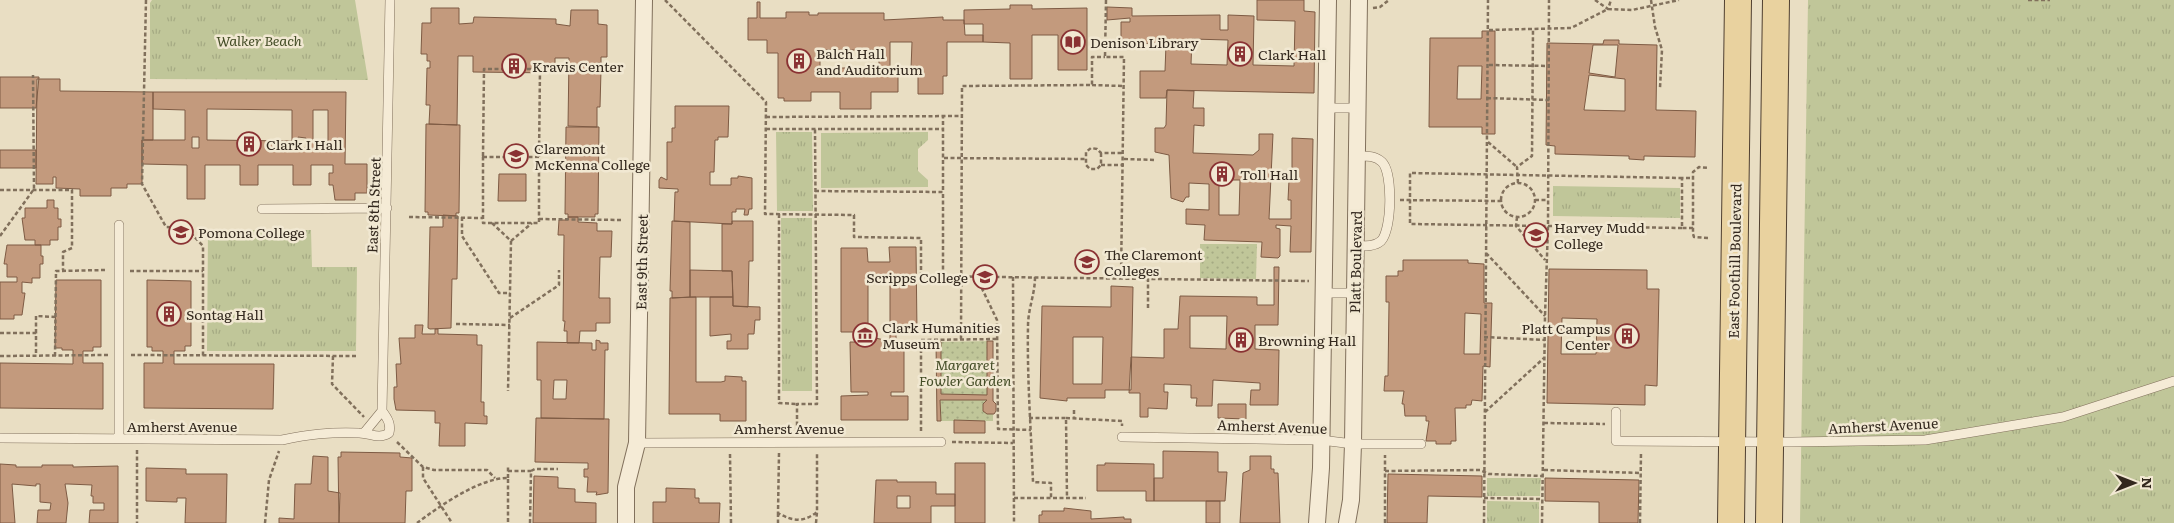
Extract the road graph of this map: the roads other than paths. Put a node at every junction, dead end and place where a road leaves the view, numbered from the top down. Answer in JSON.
{"nodes":[{"id":1,"x":390,"y":0,"type":"edge"},
{"id":2,"x":644,"y":0,"type":"edge"},
{"id":3,"x":1328,"y":0,"type":"edge"},
{"id":4,"x":1738,"y":0,"type":"edge"},
{"id":5,"x":1776,"y":0,"type":"edge"},
{"id":6,"x":1364,"y":4,"type":"edge"},
{"id":7,"x":1326,"y":108,"type":"junction"},
{"id":8,"x":1357,"y":108,"type":"junction"},
{"id":9,"x":1356,"y":156,"type":"junction"},
{"id":10,"x":387,"y":208,"type":"junction"},
{"id":11,"x":262,"y":209,"type":"dead end"},
{"id":12,"x":119,"y":225,"type":"dead end"},
{"id":13,"x":1355,"y":246,"type":"junction"},
{"id":14,"x":1318,"y":287,"type":"junction"},
{"id":15,"x":1355,"y":293,"type":"junction"},
{"id":16,"x":2174,"y":381,"type":"edge"},
{"id":17,"x":382,"y":411,"type":"junction"},
{"id":18,"x":1616,"y":412,"type":"dead end"},
{"id":19,"x":364,"y":433,"type":"junction"},
{"id":20,"x":389,"y":433,"type":"joint"},
{"id":21,"x":1122,"y":437,"type":"road end"},
{"id":22,"x":0,"y":438,"type":"edge"},
{"id":23,"x":120,"y":439,"type":"junction"},
{"id":24,"x":1321,"y":440,"type":"junction"},
{"id":25,"x":1732,"y":441,"type":"junction"},
{"id":26,"x":941,"y":442,"type":"road end"},
{"id":27,"x":1770,"y":442,"type":"junction"},
{"id":28,"x":637,"y":443,"type":"junction"},
{"id":29,"x":1353,"y":444,"type":"junction"},
{"id":30,"x":1421,"y":444,"type":"dead end"},
{"id":31,"x":626,"y":523,"type":"edge"},
{"id":32,"x":1317,"y":523,"type":"edge"},
{"id":33,"x":1347,"y":523,"type":"edge"},
{"id":34,"x":1731,"y":523,"type":"edge"},
{"id":35,"x":1769,"y":523,"type":"edge"}],
"edges":[{"from":1,"to":10,"type":"lane","name":"East 8th Street"},
{"from":2,"to":28,"type":"street","name":"East 9th Street"},
{"from":3,"to":7,"type":"street"},
{"from":4,"to":25,"type":"main road","name":"East Foothill Boulevard"},
{"from":5,"to":27,"type":"main road"},
{"from":6,"to":8,"type":"street","name":"Platt Boulevard"},
{"from":7,"to":8,"type":"lane"},
{"from":7,"to":14,"type":"street"},
{"from":8,"to":9,"type":"street","name":"Platt Boulevard"},
{"from":9,"to":13,"type":"street","name":"Platt Boulevard"},
{"from":9,"to":13,"type":"lane"},
{"from":10,"to":11,"type":"lane"},
{"from":10,"to":17,"type":"lane","name":"East 8th Street"},
{"from":12,"to":23,"type":"lane"},
{"from":13,"to":15,"type":"street","name":"Platt Boulevard"},
{"from":14,"to":15,"type":"lane"},
{"from":14,"to":24,"type":"street"},
{"from":15,"to":29,"type":"street","name":"Platt Boulevard"},
{"from":16,"to":27,"type":"lane","name":"Amherst Avenue"},
{"from":17,"to":19,"type":"lane"},
{"from":17,"to":20,"type":"lane","name":"East 8th Street"},
{"from":18,"to":25,"type":"lane","name":"Amherst Avenue"},
{"from":19,"to":20,"type":"lane","name":"Amherst Avenue"},
{"from":19,"to":23,"type":"lane","name":"Amherst Avenue"},
{"from":21,"to":24,"type":"lane","name":"Amherst Avenue"},
{"from":22,"to":23,"type":"lane","name":"Amherst Avenue"},
{"from":24,"to":29,"type":"lane","name":"Amherst Avenue"},
{"from":24,"to":32,"type":"street"},
{"from":25,"to":27,"type":"lane","name":"Amherst Avenue"},
{"from":25,"to":34,"type":"main road","name":"East Foothill Boulevard"},
{"from":26,"to":28,"type":"lane","name":"Amherst Avenue"},
{"from":27,"to":35,"type":"main road"},
{"from":28,"to":31,"type":"street","name":"East 9th Street"},
{"from":29,"to":30,"type":"lane","name":"Amherst Avenue"},
{"from":29,"to":33,"type":"street","name":"Platt Boulevard"}]}
